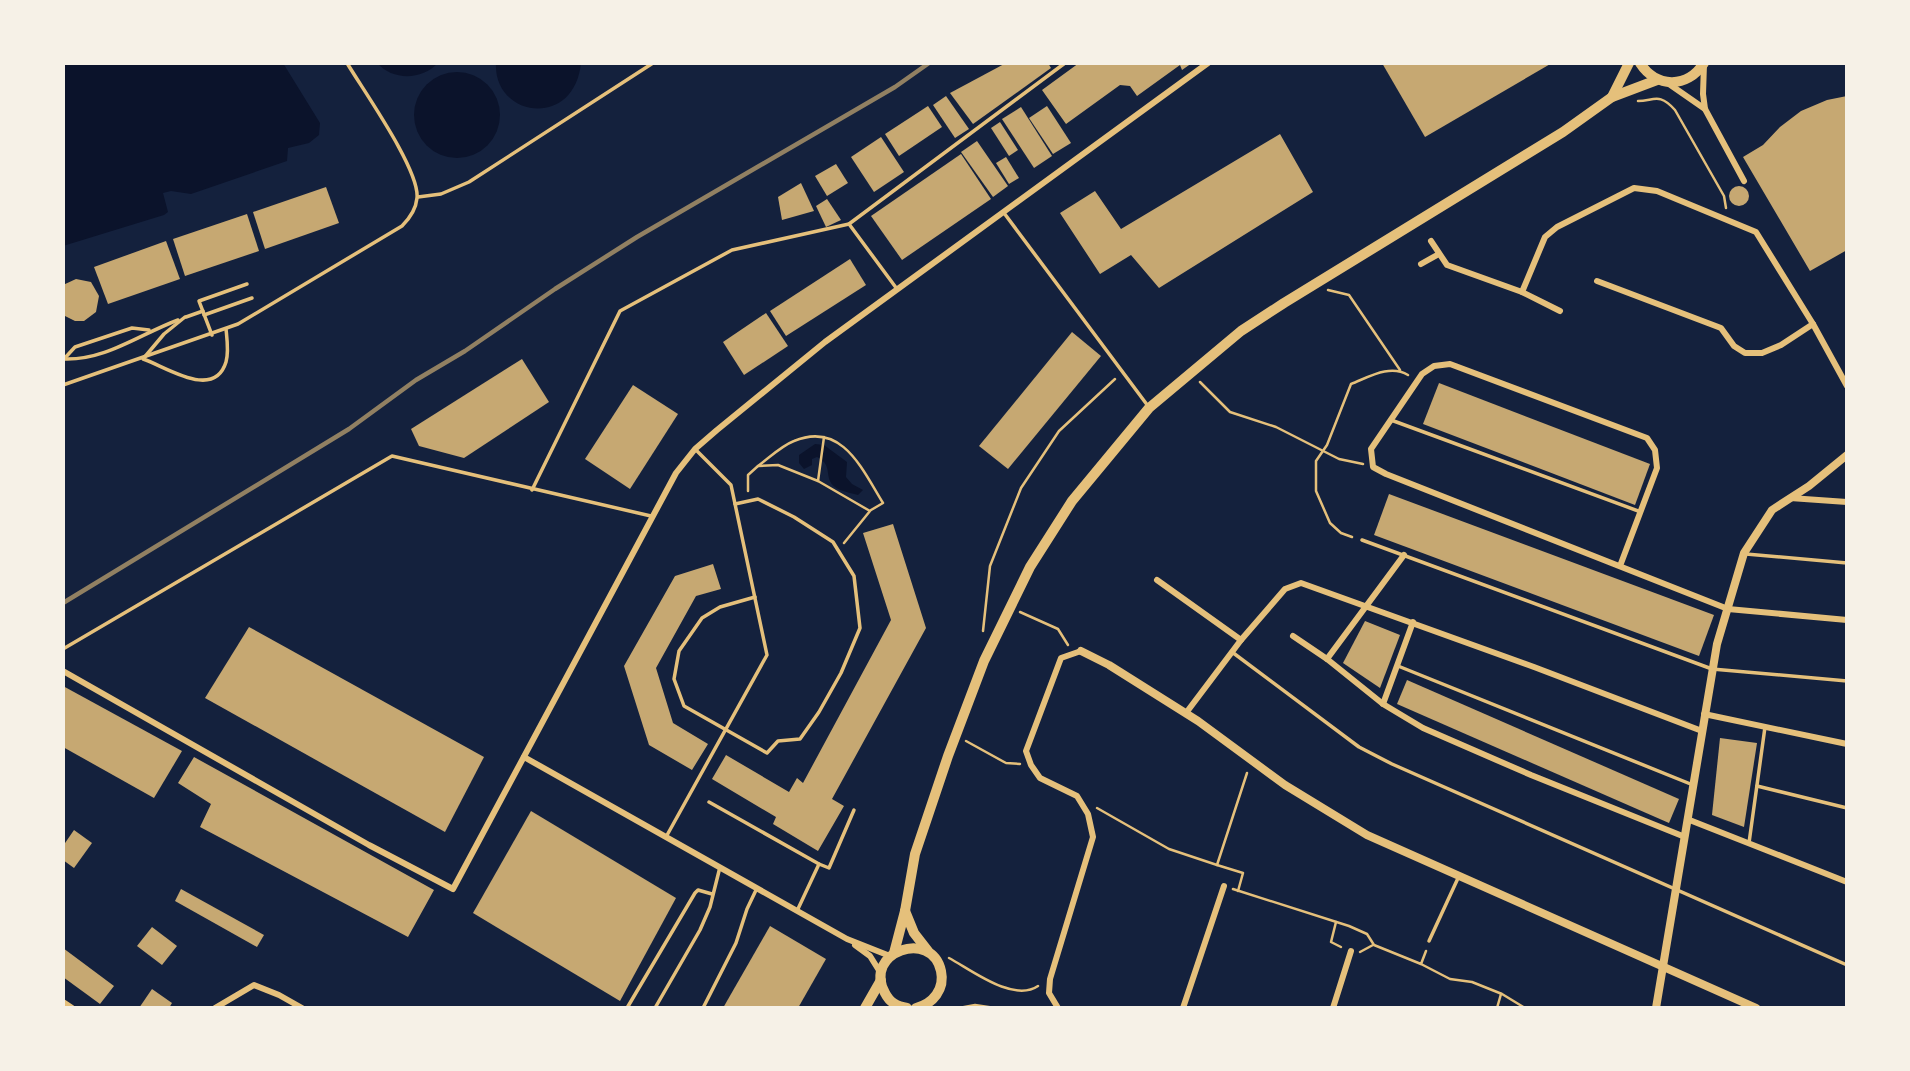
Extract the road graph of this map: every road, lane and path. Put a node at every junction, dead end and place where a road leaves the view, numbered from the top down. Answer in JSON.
{"nodes":[{"id":1,"x":347,"y":63,"type":"edge"},
{"id":2,"x":1065,"y":63,"type":"edge"},
{"id":3,"x":1208,"y":63,"type":"edge"},
{"id":4,"x":1629,"y":63,"type":"edge"},
{"id":5,"x":1640,"y":63,"type":"edge"},
{"id":6,"x":1704,"y":63,"type":"edge"},
{"id":7,"x":649,"y":64,"type":"edge"},
{"id":8,"x":1661,"y":81,"type":"junction"},
{"id":9,"x":1612,"y":97,"type":"junction"},
{"id":10,"x":1705,"y":109,"type":"junction"},
{"id":11,"x":1675,"y":110,"type":"dead end"},
{"id":12,"x":1744,"y":181,"type":"dead end"},
{"id":13,"x":418,"y":197,"type":"junction"},
{"id":14,"x":1003,"y":211,"type":"junction"},
{"id":15,"x":1730,"y":221,"type":"junction"},
{"id":16,"x":849,"y":224,"type":"junction"},
{"id":17,"x":1431,"y":241,"type":"dead end"},
{"id":18,"x":1439,"y":254,"type":"junction"},
{"id":19,"x":1421,"y":264,"type":"dead end"},
{"id":20,"x":1597,"y":281,"type":"dead end"},
{"id":21,"x":247,"y":284,"type":"dead end"},
{"id":22,"x":1311,"y":286,"type":"junction"},
{"id":23,"x":897,"y":289,"type":"junction"},
{"id":24,"x":1522,"y":292,"type":"junction"},
{"id":25,"x":252,"y":298,"type":"dead end"},
{"id":26,"x":1560,"y":311,"type":"dead end"},
{"id":27,"x":203,"y":313,"type":"junction"},
{"id":28,"x":185,"y":317,"type":"junction"},
{"id":29,"x":1813,"y":324,"type":"junction"},
{"id":30,"x":226,"y":329,"type":"junction"},
{"id":31,"x":149,"y":330,"type":"junction"},
{"id":32,"x":212,"y":335,"type":"junction"},
{"id":33,"x":143,"y":359,"type":"junction"},
{"id":34,"x":63,"y":360,"type":"edge"},
{"id":35,"x":1400,"y":370,"type":"junction"},
{"id":36,"x":1123,"y":372,"type":"junction"},
{"id":37,"x":1190,"y":373,"type":"junction"},
{"id":38,"x":1417,"y":381,"type":"junction"},
{"id":39,"x":63,"y":385,"type":"edge"},
{"id":40,"x":1847,"y":386,"type":"edge"},
{"id":41,"x":1149,"y":408,"type":"junction"},
{"id":42,"x":1391,"y":420,"type":"junction"},
{"id":43,"x":824,"y":436,"type":"junction"},
{"id":44,"x":695,"y":449,"type":"junction"},
{"id":45,"x":1323,"y":451,"type":"junction"},
{"id":46,"x":1847,"y":455,"type":"edge"},
{"id":47,"x":758,"y":466,"type":"junction"},
{"id":48,"x":1373,"y":467,"type":"junction"},
{"id":49,"x":818,"y":481,"type":"junction"},
{"id":50,"x":533,"y":490,"type":"junction"},
{"id":51,"x":1790,"y":498,"type":"junction"},
{"id":52,"x":750,"y":501,"type":"junction"},
{"id":53,"x":1847,"y":502,"type":"edge"},
{"id":54,"x":735,"y":504,"type":"junction"},
{"id":55,"x":870,"y":511,"type":"junction"},
{"id":56,"x":1641,"y":512,"type":"junction"},
{"id":57,"x":653,"y":516,"type":"junction"},
{"id":58,"x":1362,"y":540,"type":"joint"},
{"id":59,"x":838,"y":550,"type":"junction"},
{"id":60,"x":1744,"y":554,"type":"junction"},
{"id":61,"x":1404,"y":555,"type":"junction"},
{"id":62,"x":1847,"y":563,"type":"edge"},
{"id":63,"x":1620,"y":566,"type":"junction"},
{"id":64,"x":1157,"y":580,"type":"dead end"},
{"id":65,"x":755,"y":597,"type":"junction"},
{"id":66,"x":1366,"y":606,"type":"junction"},
{"id":67,"x":1011,"y":607,"type":"junction"},
{"id":68,"x":1728,"y":609,"type":"junction"},
{"id":69,"x":1847,"y":620,"type":"edge"},
{"id":70,"x":1413,"y":622,"type":"junction"},
{"id":71,"x":1293,"y":636,"type":"dead end"},
{"id":72,"x":982,"y":640,"type":"dead end"},
{"id":73,"x":1241,"y":640,"type":"junction"},
{"id":74,"x":63,"y":649,"type":"edge"},
{"id":75,"x":1077,"y":652,"type":"junction"},
{"id":76,"x":1232,"y":652,"type":"junction"},
{"id":77,"x":1326,"y":659,"type":"junction"},
{"id":78,"x":1396,"y":665,"type":"junction"},
{"id":79,"x":1712,"y":669,"type":"junction"},
{"id":80,"x":63,"y":671,"type":"edge"},
{"id":81,"x":1847,"y":681,"type":"edge"},
{"id":82,"x":1383,"y":704,"type":"junction"},
{"id":83,"x":1186,"y":713,"type":"junction"},
{"id":84,"x":1704,"y":714,"type":"junction"},
{"id":85,"x":1765,"y":726,"type":"junction"},
{"id":86,"x":725,"y":730,"type":"junction"},
{"id":87,"x":1702,"y":731,"type":"junction"},
{"id":88,"x":956,"y":736,"type":"junction"},
{"id":89,"x":1847,"y":744,"type":"edge"},
{"id":90,"x":524,"y":757,"type":"junction"},
{"id":91,"x":1251,"y":760,"type":"junction"},
{"id":92,"x":1031,"y":765,"type":"junction"},
{"id":93,"x":1693,"y":785,"type":"junction"},
{"id":94,"x":1757,"y":786,"type":"junction"},
{"id":95,"x":1077,"y":796,"type":"junction"},
{"id":96,"x":709,"y":802,"type":"dead end"},
{"id":97,"x":1847,"y":808,"type":"edge"},
{"id":98,"x":855,"y":810,"type":"dead end"},
{"id":99,"x":1687,"y":819,"type":"junction"},
{"id":100,"x":666,"y":837,"type":"junction"},
{"id":101,"x":1685,"y":837,"type":"junction"},
{"id":102,"x":1749,"y":843,"type":"junction"},
{"id":103,"x":819,"y":864,"type":"junction"},
{"id":104,"x":1217,"y":864,"type":"junction"},
{"id":105,"x":720,"y":867,"type":"junction"},
{"id":106,"x":1459,"y":875,"type":"junction"},
{"id":107,"x":1847,"y":881,"type":"edge"},
{"id":108,"x":1224,"y":886,"type":"joint"},
{"id":109,"x":757,"y":888,"type":"junction"},
{"id":110,"x":1238,"y":891,"type":"junction"},
{"id":111,"x":1676,"y":891,"type":"junction"},
{"id":112,"x":712,"y":894,"type":"junction"},
{"id":113,"x":797,"y":911,"type":"junction"},
{"id":114,"x":905,"y":911,"type":"junction"},
{"id":115,"x":848,"y":939,"type":"junction"},
{"id":116,"x":1429,"y":941,"type":"joint"},
{"id":117,"x":1351,"y":951,"type":"dead end"},
{"id":118,"x":892,"y":955,"type":"junction"},
{"id":119,"x":932,"y":956,"type":"junction"},
{"id":120,"x":1421,"y":964,"type":"junction"},
{"id":121,"x":1847,"y":965,"type":"edge"},
{"id":122,"x":1665,"y":967,"type":"junction"},
{"id":123,"x":881,"y":977,"type":"junction"},
{"id":124,"x":1050,"y":979,"type":"junction"},
{"id":125,"x":940,"y":988,"type":"junction"},
{"id":126,"x":1502,"y":994,"type":"junction"},
{"id":127,"x":63,"y":1002,"type":"edge"},
{"id":128,"x":72,"y":1008,"type":"edge"},
{"id":129,"x":215,"y":1008,"type":"edge"},
{"id":130,"x":302,"y":1008,"type":"edge"},
{"id":131,"x":627,"y":1008,"type":"edge"},
{"id":132,"x":655,"y":1008,"type":"edge"},
{"id":133,"x":703,"y":1008,"type":"edge"},
{"id":134,"x":864,"y":1008,"type":"edge"},
{"id":135,"x":901,"y":1008,"type":"edge"},
{"id":136,"x":916,"y":1008,"type":"edge"},
{"id":137,"x":934,"y":1008,"type":"edge"},
{"id":138,"x":959,"y":1008,"type":"edge"},
{"id":139,"x":995,"y":1008,"type":"edge"},
{"id":140,"x":1058,"y":1008,"type":"edge"},
{"id":141,"x":1183,"y":1008,"type":"edge"},
{"id":142,"x":1333,"y":1008,"type":"edge"},
{"id":143,"x":1497,"y":1008,"type":"edge"},
{"id":144,"x":1525,"y":1008,"type":"edge"},
{"id":145,"x":1656,"y":1008,"type":"edge"},
{"id":146,"x":1756,"y":1008,"type":"edge"}],
"edges":[{"from":1,"to":13,"type":"lane"},
{"from":2,"to":16,"type":"lane"},
{"from":3,"to":14,"type":"street"},
{"from":4,"to":9,"type":"main road"},
{"from":5,"to":8,"type":"main road"},
{"from":6,"to":8,"type":"main road"},
{"from":6,"to":10,"type":"street"},
{"from":7,"to":13,"type":"lane"},
{"from":8,"to":9,"type":"main road"},
{"from":8,"to":10,"type":"street"},
{"from":9,"to":22,"type":"main road"},
{"from":10,"to":12,"type":"street"},
{"from":11,"to":15,"type":"path"},
{"from":13,"to":30,"type":"lane"},
{"from":14,"to":23,"type":"street"},
{"from":14,"to":36,"type":"lane"},
{"from":15,"to":24,"type":"street"},
{"from":15,"to":29,"type":"street"},
{"from":16,"to":23,"type":"lane"},
{"from":16,"to":50,"type":"lane"},
{"from":17,"to":18,"type":"street"},
{"from":18,"to":19,"type":"street"},
{"from":18,"to":24,"type":"street"},
{"from":20,"to":29,"type":"street"},
{"from":21,"to":27,"type":"lane"},
{"from":22,"to":35,"type":"path"},
{"from":22,"to":37,"type":"main road"},
{"from":23,"to":44,"type":"street"},
{"from":24,"to":26,"type":"street"},
{"from":25,"to":27,"type":"lane"},
{"from":27,"to":28,"type":"lane"},
{"from":27,"to":32,"type":"lane"},
{"from":28,"to":31,"type":"lane"},
{"from":28,"to":33,"type":"lane"},
{"from":29,"to":40,"type":"street"},
{"from":30,"to":32,"type":"lane"},
{"from":30,"to":33,"type":"lane"},
{"from":31,"to":34,"type":"lane"},
{"from":31,"to":34,"type":"lane"},
{"from":32,"to":33,"type":"lane"},
{"from":33,"to":39,"type":"lane"},
{"from":35,"to":38,"type":"path"},
{"from":35,"to":45,"type":"path"},
{"from":36,"to":41,"type":"lane"},
{"from":36,"to":72,"type":"path"},
{"from":37,"to":41,"type":"main road"},
{"from":37,"to":45,"type":"path"},
{"from":38,"to":42,"type":"street"},
{"from":38,"to":56,"type":"street"},
{"from":41,"to":67,"type":"main road"},
{"from":42,"to":48,"type":"street"},
{"from":42,"to":56,"type":"lane"},
{"from":43,"to":47,"type":"path"},
{"from":43,"to":49,"type":"path"},
{"from":43,"to":55,"type":"path"},
{"from":44,"to":54,"type":"lane"},
{"from":44,"to":57,"type":"street"},
{"from":45,"to":48,"type":"path"},
{"from":45,"to":58,"type":"path"},
{"from":46,"to":51,"type":"street"},
{"from":47,"to":49,"type":"path"},
{"from":47,"to":52,"type":"path"},
{"from":48,"to":63,"type":"street"},
{"from":49,"to":55,"type":"path"},
{"from":50,"to":57,"type":"lane"},
{"from":50,"to":74,"type":"lane"},
{"from":51,"to":53,"type":"street"},
{"from":51,"to":60,"type":"street"},
{"from":52,"to":54,"type":"lane"},
{"from":52,"to":59,"type":"lane"},
{"from":54,"to":65,"type":"lane"},
{"from":55,"to":59,"type":"path"},
{"from":56,"to":63,"type":"street"},
{"from":57,"to":90,"type":"street"},
{"from":58,"to":61,"type":"lane"},
{"from":59,"to":86,"type":"lane"},
{"from":60,"to":62,"type":"lane"},
{"from":60,"to":68,"type":"street"},
{"from":61,"to":66,"type":"street"},
{"from":61,"to":79,"type":"lane"},
{"from":63,"to":68,"type":"street"},
{"from":64,"to":73,"type":"street"},
{"from":65,"to":86,"type":"lane"},
{"from":65,"to":86,"type":"lane"},
{"from":66,"to":70,"type":"street"},
{"from":66,"to":73,"type":"street"},
{"from":66,"to":77,"type":"street"},
{"from":67,"to":75,"type":"path"},
{"from":67,"to":88,"type":"main road"},
{"from":68,"to":69,"type":"street"},
{"from":68,"to":79,"type":"street"},
{"from":70,"to":78,"type":"street"},
{"from":70,"to":87,"type":"street"},
{"from":71,"to":77,"type":"street"},
{"from":73,"to":76,"type":"street"},
{"from":75,"to":83,"type":"street"},
{"from":75,"to":92,"type":"street"},
{"from":76,"to":83,"type":"street"},
{"from":76,"to":111,"type":"lane"},
{"from":77,"to":82,"type":"street"},
{"from":78,"to":82,"type":"street"},
{"from":78,"to":93,"type":"lane"},
{"from":79,"to":81,"type":"lane"},
{"from":79,"to":84,"type":"street"},
{"from":80,"to":90,"type":"street"},
{"from":82,"to":101,"type":"street"},
{"from":83,"to":91,"type":"street"},
{"from":84,"to":85,"type":"street"},
{"from":84,"to":87,"type":"street"},
{"from":85,"to":89,"type":"street"},
{"from":85,"to":94,"type":"lane"},
{"from":86,"to":100,"type":"lane"},
{"from":87,"to":93,"type":"street"},
{"from":88,"to":92,"type":"path"},
{"from":88,"to":114,"type":"main road"},
{"from":90,"to":100,"type":"street"},
{"from":91,"to":104,"type":"path"},
{"from":91,"to":106,"type":"street"},
{"from":92,"to":95,"type":"street"},
{"from":93,"to":99,"type":"street"},
{"from":94,"to":97,"type":"lane"},
{"from":94,"to":102,"type":"lane"},
{"from":95,"to":104,"type":"path"},
{"from":95,"to":124,"type":"street"},
{"from":96,"to":103,"type":"lane"},
{"from":98,"to":103,"type":"lane"},
{"from":99,"to":101,"type":"street"},
{"from":99,"to":102,"type":"street"},
{"from":100,"to":105,"type":"street"},
{"from":101,"to":111,"type":"street"},
{"from":102,"to":107,"type":"street"},
{"from":103,"to":113,"type":"lane"},
{"from":104,"to":110,"type":"path"},
{"from":105,"to":109,"type":"street"},
{"from":105,"to":112,"type":"lane"},
{"from":106,"to":116,"type":"lane"},
{"from":106,"to":122,"type":"street"},
{"from":108,"to":110,"type":"path"},
{"from":108,"to":141,"type":"street"},
{"from":109,"to":113,"type":"street"},
{"from":109,"to":133,"type":"lane"},
{"from":110,"to":120,"type":"path"},
{"from":111,"to":121,"type":"lane"},
{"from":111,"to":122,"type":"street"},
{"from":112,"to":131,"type":"lane"},
{"from":112,"to":132,"type":"lane"},
{"from":113,"to":115,"type":"street"},
{"from":114,"to":118,"type":"main road"},
{"from":114,"to":119,"type":"main road"},
{"from":115,"to":118,"type":"street"},
{"from":115,"to":123,"type":"street"},
{"from":116,"to":120,"type":"path"},
{"from":117,"to":142,"type":"street"},
{"from":118,"to":119,"type":"main road"},
{"from":118,"to":123,"type":"main road"},
{"from":119,"to":124,"type":"path"},
{"from":119,"to":125,"type":"main road"},
{"from":120,"to":126,"type":"path"},
{"from":122,"to":145,"type":"street"},
{"from":122,"to":146,"type":"street"},
{"from":123,"to":134,"type":"main road"},
{"from":123,"to":135,"type":"main road"},
{"from":124,"to":140,"type":"street"},
{"from":125,"to":136,"type":"main road"},
{"from":125,"to":137,"type":"main road"},
{"from":126,"to":143,"type":"path"},
{"from":126,"to":144,"type":"path"},
{"from":127,"to":128,"type":"street"},
{"from":129,"to":130,"type":"street"},
{"from":138,"to":139,"type":"path"}]}
